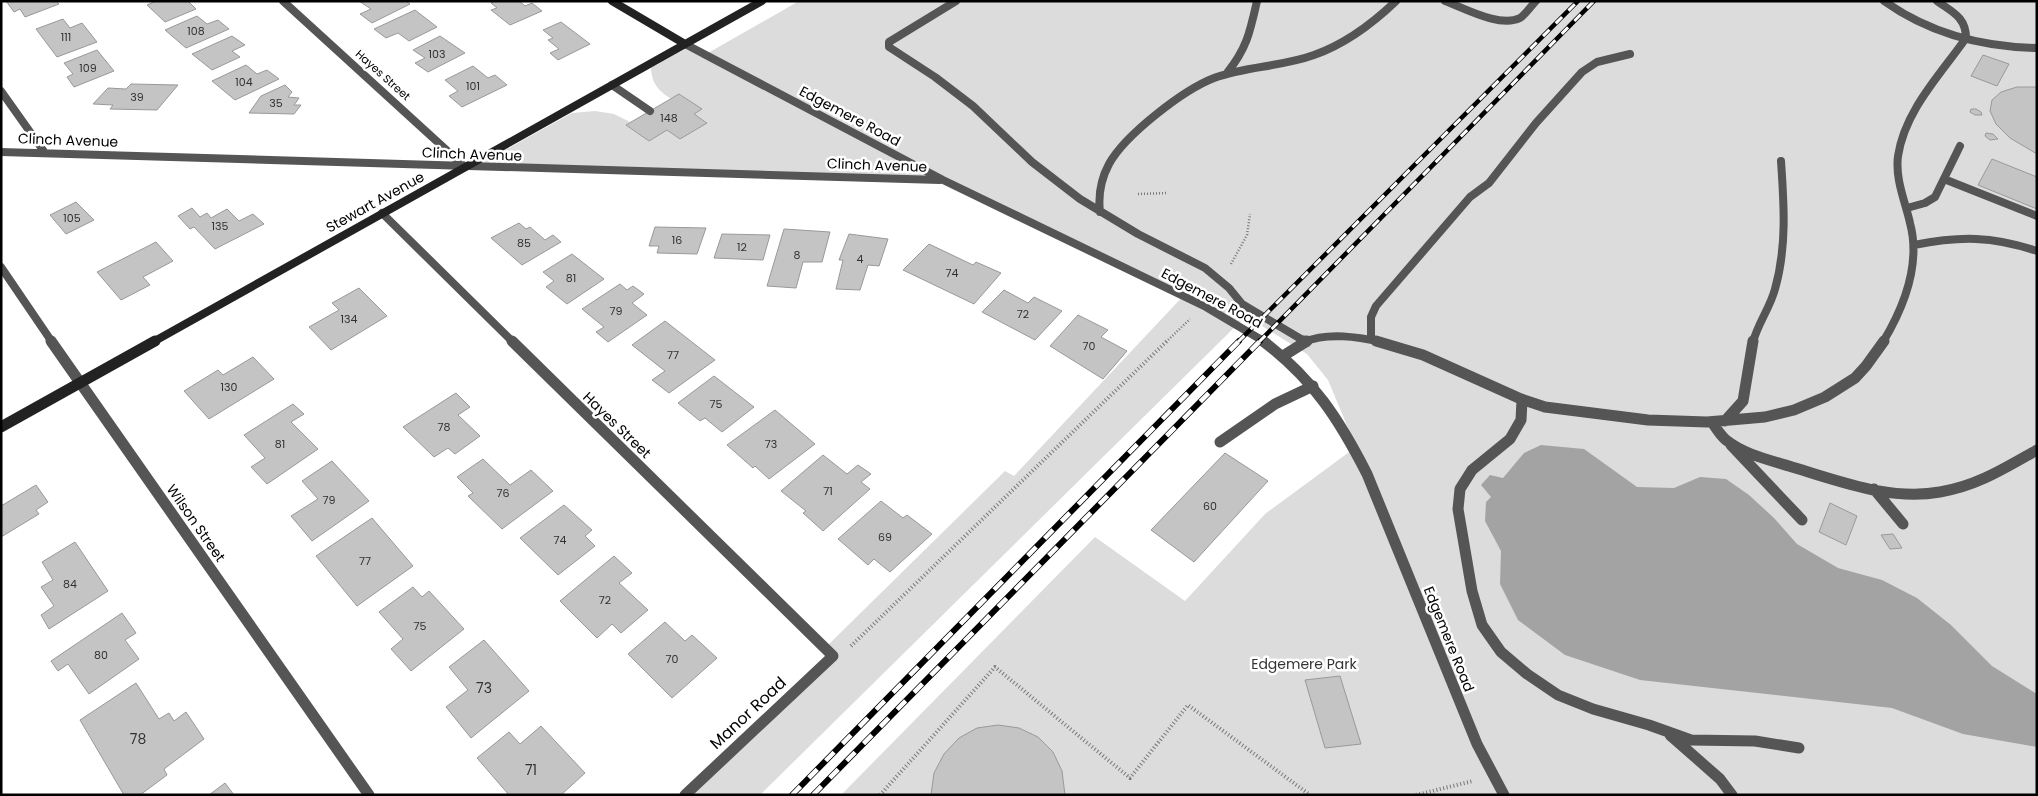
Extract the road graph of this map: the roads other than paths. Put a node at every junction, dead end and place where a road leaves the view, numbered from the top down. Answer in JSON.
{"nodes":[{"id":1,"x":283,"y":1,"type":"edge"},
{"id":2,"x":612,"y":1,"type":"edge"},
{"id":3,"x":762,"y":1,"type":"edge"},
{"id":4,"x":956,"y":1,"type":"edge"},
{"id":5,"x":1257,"y":1,"type":"edge"},
{"id":6,"x":1396,"y":1,"type":"edge"},
{"id":7,"x":1445,"y":1,"type":"edge"},
{"id":8,"x":1536,"y":1,"type":"edge"},
{"id":9,"x":1884,"y":1,"type":"edge"},
{"id":10,"x":1937,"y":1,"type":"edge"},
{"id":11,"x":1965,"y":40,"type":"junction"},
{"id":12,"x":685,"y":44,"type":"junction"},
{"id":13,"x":2037,"y":48,"type":"edge"},
{"id":14,"x":1630,"y":54,"type":"dead end"},
{"id":15,"x":1227,"y":73,"type":"junction"},
{"id":16,"x":612,"y":85,"type":"junction"},
{"id":17,"x":1,"y":91,"type":"edge"},
{"id":18,"x":650,"y":111,"type":"dead end"},
{"id":19,"x":1960,"y":146,"type":"dead end"},
{"id":20,"x":1,"y":152,"type":"edge"},
{"id":21,"x":45,"y":153,"type":"junction"},
{"id":22,"x":1781,"y":161,"type":"dead end"},
{"id":23,"x":465,"y":167,"type":"junction"},
{"id":24,"x":1944,"y":179,"type":"junction"},
{"id":25,"x":943,"y":180,"type":"junction"},
{"id":26,"x":1907,"y":208,"type":"junction"},
{"id":27,"x":1100,"y":212,"type":"junction"},
{"id":28,"x":382,"y":213,"type":"junction"},
{"id":29,"x":2037,"y":216,"type":"edge"},
{"id":30,"x":1914,"y":245,"type":"junction"},
{"id":31,"x":2037,"y":251,"type":"edge"},
{"id":32,"x":1,"y":267,"type":"edge"},
{"id":33,"x":1371,"y":340,"type":"junction"},
{"id":34,"x":1306,"y":342,"type":"junction"},
{"id":35,"x":1283,"y":356,"type":"junction"},
{"id":36,"x":80,"y":383,"type":"junction"},
{"id":37,"x":1313,"y":386,"type":"junction"},
{"id":38,"x":1522,"y":400,"type":"junction"},
{"id":39,"x":1725,"y":421,"type":"junction"},
{"id":40,"x":1712,"y":422,"type":"junction"},
{"id":41,"x":1,"y":427,"type":"edge"},
{"id":42,"x":1727,"y":440,"type":"junction"},
{"id":43,"x":1220,"y":442,"type":"dead end"},
{"id":44,"x":2037,"y":450,"type":"edge"},
{"id":45,"x":1874,"y":489,"type":"junction"},
{"id":46,"x":1802,"y":520,"type":"dead end"},
{"id":47,"x":1903,"y":524,"type":"dead end"},
{"id":48,"x":833,"y":656,"type":"joint"},
{"id":49,"x":1650,"y":725,"type":"junction"},
{"id":50,"x":1799,"y":748,"type":"dead end"},
{"id":51,"x":369,"y":795,"type":"edge"},
{"id":52,"x":685,"y":795,"type":"edge"},
{"id":53,"x":1504,"y":795,"type":"edge"},
{"id":54,"x":1732,"y":795,"type":"edge"}],
"edges":[{"from":1,"to":23,"type":"street","name":"Hayes Street"},
{"from":2,"to":12,"type":"main road"},
{"from":3,"to":12,"type":"main road","name":"Stewart Avenue"},
{"from":4,"to":27,"type":"street"},
{"from":5,"to":15,"type":"street"},
{"from":6,"to":15,"type":"street"},
{"from":7,"to":8,"type":"street"},
{"from":9,"to":11,"type":"street"},
{"from":10,"to":11,"type":"street"},
{"from":11,"to":13,"type":"street"},
{"from":11,"to":26,"type":"street"},
{"from":12,"to":16,"type":"main road","name":"Stewart Avenue"},
{"from":12,"to":25,"type":"street","name":"Edgemere Road"},
{"from":14,"to":33,"type":"street"},
{"from":15,"to":27,"type":"street"},
{"from":16,"to":18,"type":"street"},
{"from":16,"to":23,"type":"main road","name":"Stewart Avenue"},
{"from":17,"to":21,"type":"street"},
{"from":19,"to":24,"type":"street"},
{"from":20,"to":21,"type":"street","name":"Clinch Avenue"},
{"from":21,"to":23,"type":"street","name":"Clinch Avenue"},
{"from":22,"to":39,"type":"street"},
{"from":23,"to":25,"type":"street","name":"Clinch Avenue"},
{"from":23,"to":28,"type":"main road","name":"Stewart Avenue"},
{"from":24,"to":26,"type":"street"},
{"from":24,"to":29,"type":"street"},
{"from":25,"to":35,"type":"street","name":"Edgemere Road"},
{"from":26,"to":30,"type":"street"},
{"from":27,"to":34,"type":"street"},
{"from":28,"to":36,"type":"main road","name":"Stewart Avenue"},
{"from":28,"to":48,"type":"street","name":"Hayes Street"},
{"from":30,"to":31,"type":"street"},
{"from":30,"to":39,"type":"street"},
{"from":32,"to":36,"type":"street","name":"Wilson Street"},
{"from":33,"to":34,"type":"street"},
{"from":33,"to":38,"type":"street"},
{"from":34,"to":35,"type":"street"},
{"from":35,"to":37,"type":"street","name":"Edgemere Road"},
{"from":36,"to":41,"type":"main road","name":"Stewart Avenue"},
{"from":36,"to":51,"type":"street","name":"Wilson Street"},
{"from":37,"to":43,"type":"street"},
{"from":37,"to":53,"type":"street","name":"Edgemere Road"},
{"from":38,"to":40,"type":"street"},
{"from":38,"to":49,"type":"street"},
{"from":39,"to":40,"type":"street"},
{"from":40,"to":42,"type":"street"},
{"from":42,"to":45,"type":"street"},
{"from":42,"to":46,"type":"street"},
{"from":44,"to":45,"type":"street"},
{"from":45,"to":47,"type":"street"},
{"from":48,"to":52,"type":"street","name":"Manor Road"},
{"from":49,"to":50,"type":"street"},
{"from":49,"to":54,"type":"street"}]}
